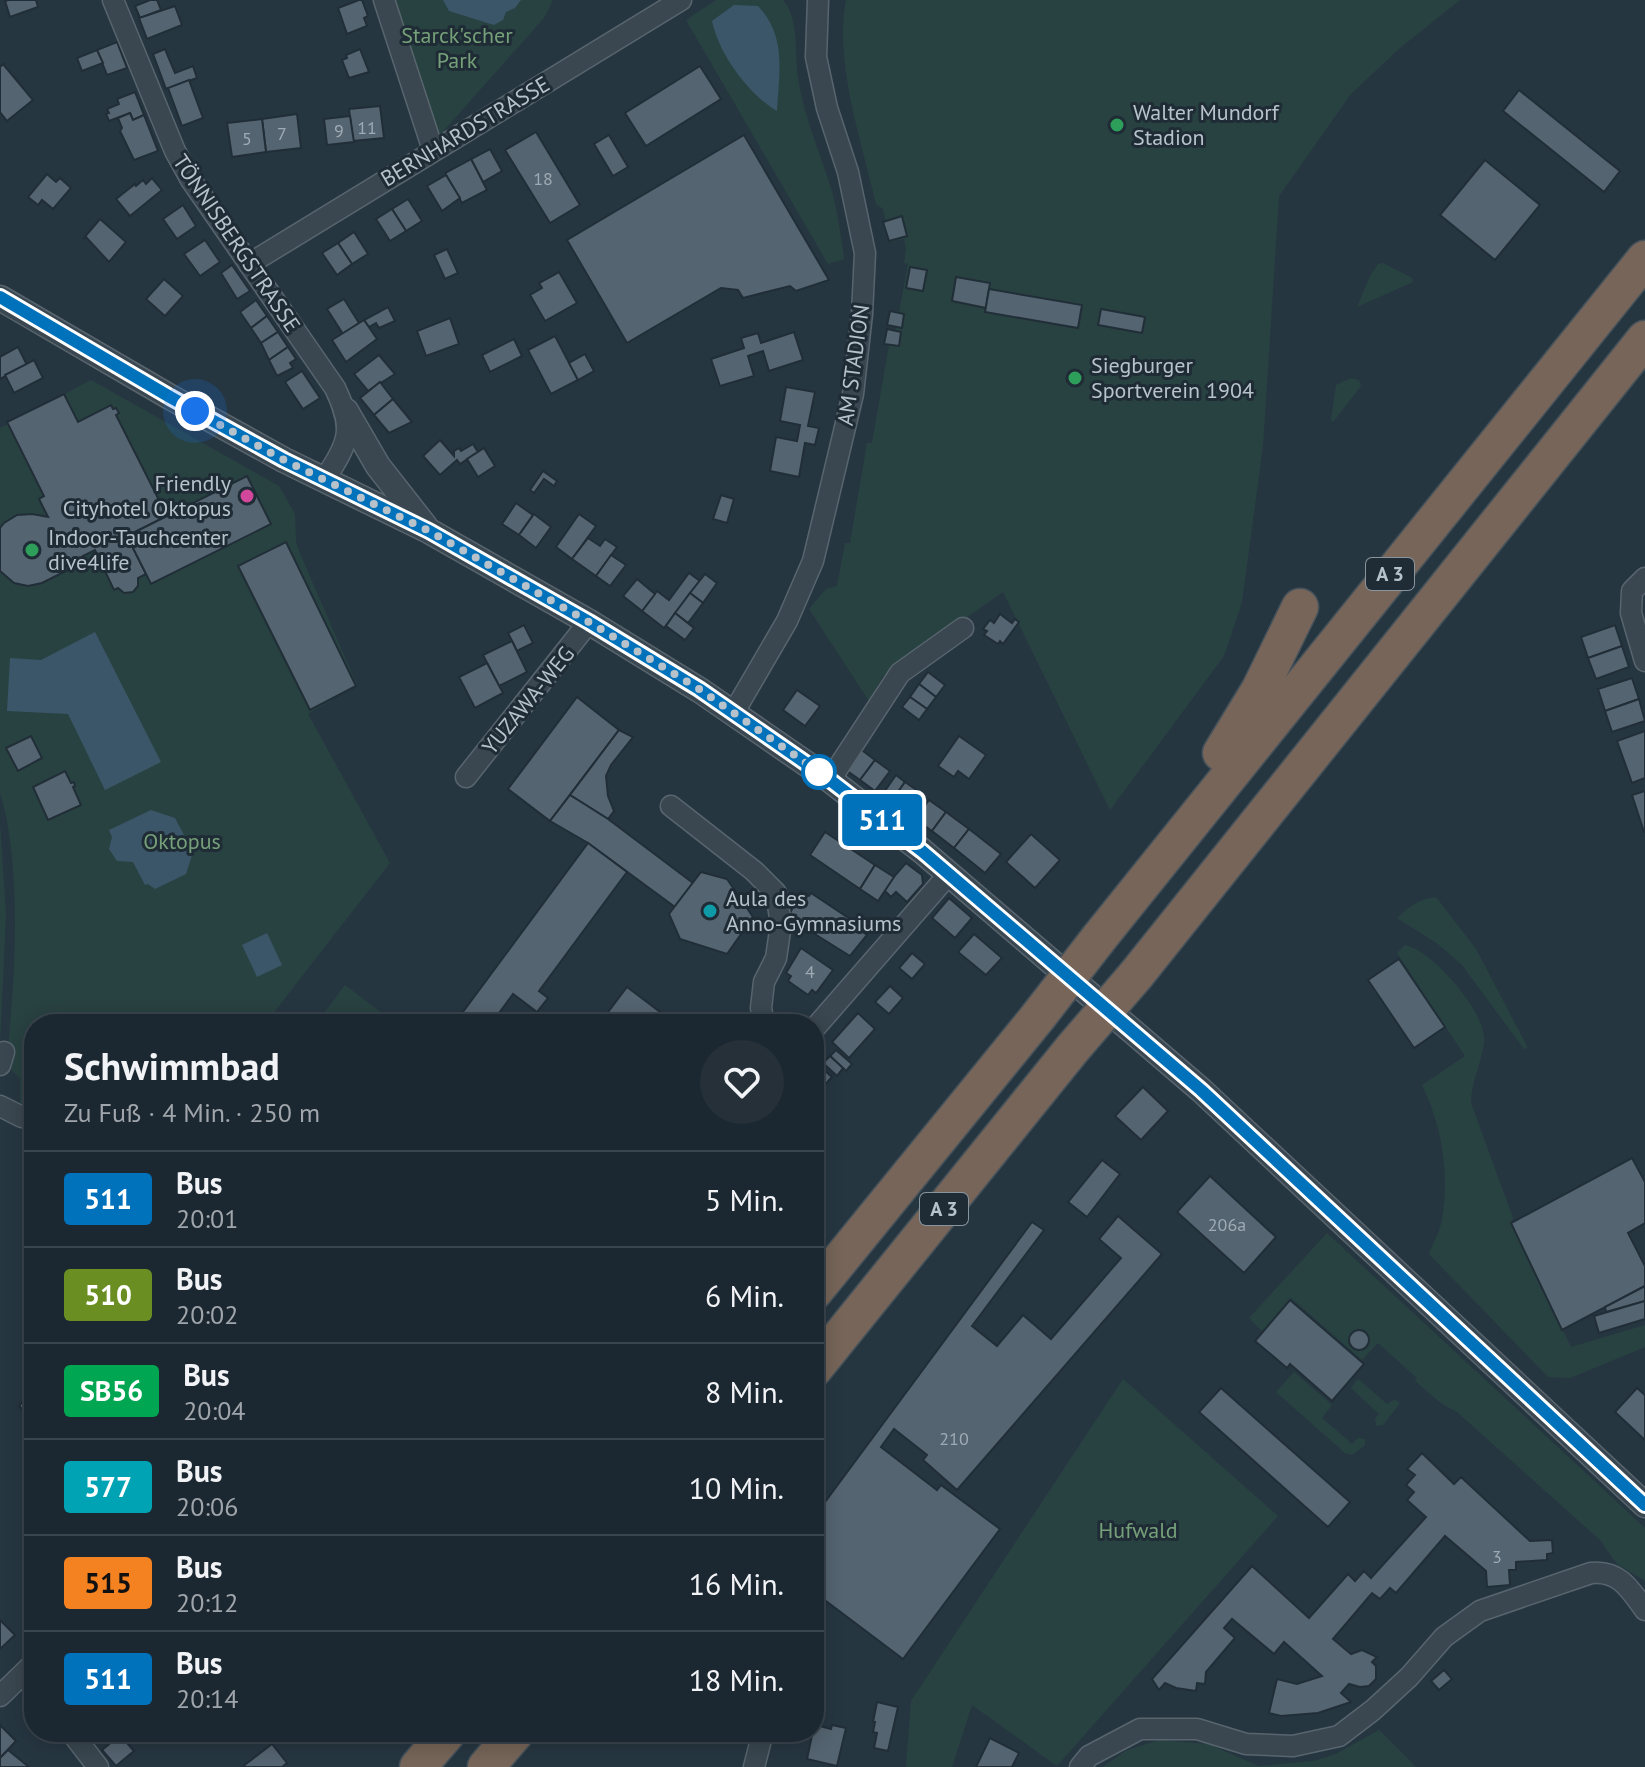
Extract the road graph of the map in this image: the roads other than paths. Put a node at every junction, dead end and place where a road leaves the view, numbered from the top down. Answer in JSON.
{"nodes":[{"id":1,"x":113,"y":0,"type":"edge"},
{"id":2,"x":384,"y":0,"type":"edge"},
{"id":3,"x":681,"y":0,"type":"edge"},
{"id":4,"x":818,"y":0,"type":"edge"},
{"id":5,"x":433,"y":150,"type":"junction"},
{"id":6,"x":1645,"y":259,"type":"edge"},
{"id":7,"x":249,"y":264,"type":"junction"},
{"id":8,"x":0,"y":298,"type":"edge"},
{"id":9,"x":1645,"y":339,"type":"edge"},
{"id":10,"x":1645,"y":378,"type":"edge"},
{"id":11,"x":346,"y":411,"type":"junction"},
{"id":12,"x":1555,"y":451,"type":"junction"},
{"id":13,"x":325,"y":479,"type":"junction"},
{"id":14,"x":429,"y":531,"type":"junction"},
{"id":15,"x":1645,"y":578,"type":"edge"},
{"id":16,"x":1300,"y":607,"type":"dead end"},
{"id":17,"x":589,"y":622,"type":"junction"},
{"id":18,"x":963,"y":628,"type":"dead end"},
{"id":19,"x":1645,"y":661,"type":"edge"},
{"id":20,"x":734,"y":712,"type":"junction"},
{"id":21,"x":466,"y":777,"type":"dead end"},
{"id":22,"x":830,"y":780,"type":"junction"},
{"id":23,"x":671,"y":806,"type":"dead end"},
{"id":24,"x":949,"y":874,"type":"junction"},
{"id":25,"x":1136,"y":890,"type":"junction"},
{"id":26,"x":762,"y":1014,"type":"edge"},
{"id":27,"x":824,"y":1018,"type":"edge"},
{"id":28,"x":0,"y":1106,"type":"edge"},
{"id":29,"x":22,"y":1117,"type":"dead end"},
{"id":30,"x":824,"y":1280,"type":"edge"},
{"id":31,"x":824,"y":1357,"type":"edge"},
{"id":32,"x":1645,"y":1505,"type":"edge"},
{"id":33,"x":1645,"y":1610,"type":"edge"},
{"id":34,"x":24,"y":1678,"type":"edge"},
{"id":35,"x":0,"y":1696,"type":"edge"},
{"id":36,"x":79,"y":1742,"type":"edge"},
{"id":37,"x":439,"y":1742,"type":"edge"},
{"id":38,"x":507,"y":1742,"type":"edge"},
{"id":39,"x":760,"y":1742,"type":"edge"},
{"id":40,"x":98,"y":1767,"type":"edge"},
{"id":41,"x":418,"y":1767,"type":"edge"},
{"id":42,"x":486,"y":1767,"type":"edge"},
{"id":43,"x":754,"y":1767,"type":"edge"},
{"id":44,"x":1080,"y":1767,"type":"edge"}],
"edges":[{"from":1,"to":7,"type":"street","name":"TÖNNISBERGSTRASSE"},
{"from":2,"to":5,"type":"street"},
{"from":3,"to":5,"type":"street","name":"BERNHARDSTRASSE"},
{"from":4,"to":20,"type":"street","name":"AM STADION"},
{"from":5,"to":7,"type":"street","name":"BERNHARDSTRASSE"},
{"from":6,"to":25,"type":"highway","number":"A 3"},
{"from":7,"to":11,"type":"street","name":"TÖNNISBERGSTRASSE"},
{"from":8,"to":13,"type":"street"},
{"from":9,"to":12,"type":"highway","number":"A 3"},
{"from":10,"to":12,"type":"highway"},
{"from":11,"to":13,"type":"street"},
{"from":11,"to":14,"type":"street"},
{"from":12,"to":31,"type":"highway","number":"A 3","bridge":true},
{"from":13,"to":14,"type":"street"},
{"from":14,"to":17,"type":"street"},
{"from":15,"to":19,"type":"street"},
{"from":16,"to":25,"type":"highway"},
{"from":17,"to":20,"type":"street"},
{"from":17,"to":21,"type":"street","name":"YUZAWA-WEG"},
{"from":18,"to":22,"type":"street"},
{"from":20,"to":22,"type":"street"},
{"from":22,"to":24,"type":"street"},
{"from":23,"to":26,"type":"street"},
{"from":24,"to":27,"type":"street"},
{"from":24,"to":32,"type":"street"},
{"from":25,"to":30,"type":"highway","number":"A 3","bridge":true},
{"from":28,"to":29,"type":"street"},
{"from":33,"to":44,"type":"street"},
{"from":34,"to":35,"type":"street"},
{"from":36,"to":40,"type":"street"},
{"from":37,"to":41,"type":"highway"},
{"from":38,"to":42,"type":"highway"},
{"from":39,"to":43,"type":"street"}]}
